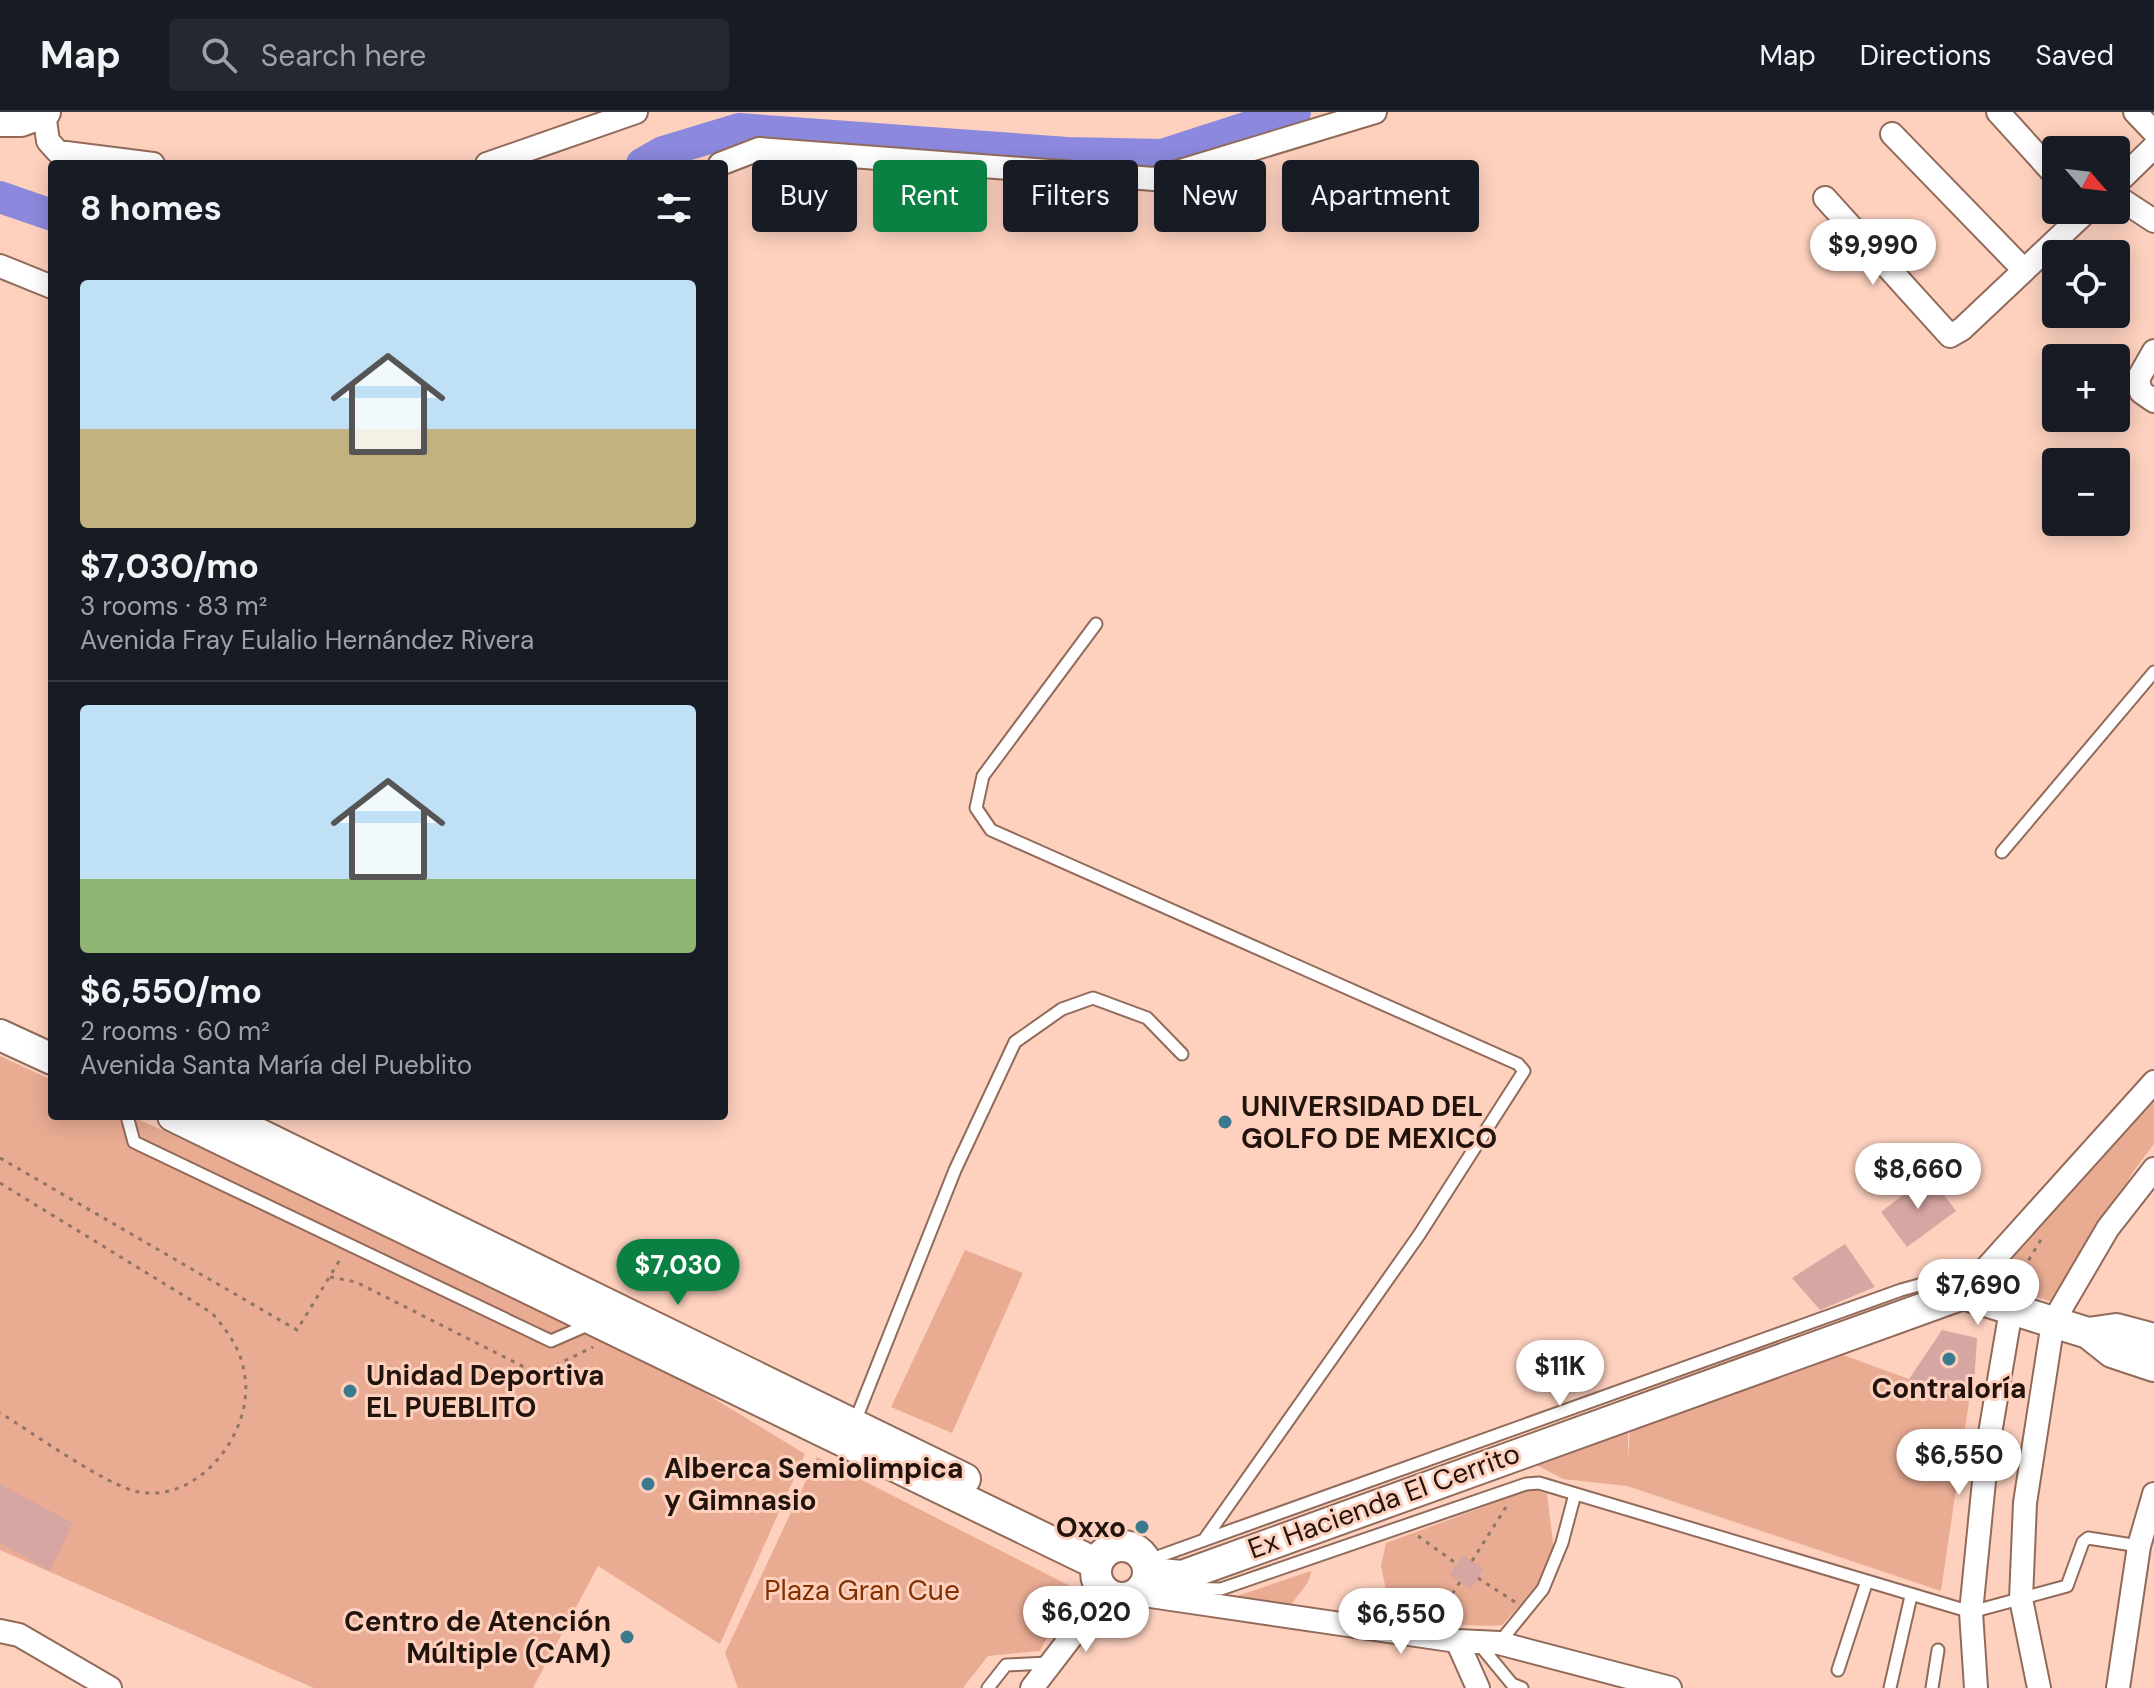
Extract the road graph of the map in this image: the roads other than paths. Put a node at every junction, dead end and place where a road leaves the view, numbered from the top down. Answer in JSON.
{"nodes":[{"id":1,"x":636,"y":112,"type":"edge"},
{"id":2,"x":1375,"y":112,"type":"edge"},
{"id":3,"x":1998,"y":112,"type":"edge"},
{"id":4,"x":2135,"y":112,"type":"edge"},
{"id":5,"x":45,"y":113,"type":"edge"},
{"id":6,"x":0,"y":121,"type":"edge"},
{"id":7,"x":2154,"y":132,"type":"edge"},
{"id":8,"x":1892,"y":134,"type":"dead end"},
{"id":9,"x":2154,"y":147,"type":"edge"},
{"id":10,"x":121,"y":160,"type":"edge"},
{"id":11,"x":498,"y":160,"type":"edge"},
{"id":12,"x":728,"y":161,"type":"edge"},
{"id":13,"x":2042,"y":161,"type":"edge"},
{"id":14,"x":2130,"y":170,"type":"edge"},
{"id":15,"x":1825,"y":198,"type":"dead end"},
{"id":16,"x":2130,"y":205,"type":"edge"},
{"id":17,"x":2154,"y":221,"type":"edge"},
{"id":18,"x":2072,"y":224,"type":"edge"},
{"id":19,"x":0,"y":266,"type":"edge"},
{"id":20,"x":2023,"y":269,"type":"junction"},
{"id":21,"x":48,"y":285,"type":"edge"},
{"id":22,"x":2154,"y":351,"type":"edge"},
{"id":23,"x":2146,"y":394,"type":"edge"},
{"id":24,"x":1096,"y":624,"type":"dead end"},
{"id":25,"x":2154,"y":672,"type":"edge"},
{"id":26,"x":2002,"y":852,"type":"dead end"},
{"id":27,"x":0,"y":1012,"type":"edge"},
{"id":28,"x":48,"y":1034,"type":"edge"},
{"id":29,"x":0,"y":1035,"type":"edge"},
{"id":30,"x":1182,"y":1054,"type":"dead end"},
{"id":31,"x":48,"y":1057,"type":"edge"},
{"id":32,"x":2154,"y":1082,"type":"edge"},
{"id":33,"x":128,"y":1120,"type":"edge"},
{"id":34,"x":182,"y":1120,"type":"edge"},
{"id":35,"x":230,"y":1120,"type":"edge"},
{"id":36,"x":2154,"y":1169,"type":"edge"},
{"id":37,"x":1963,"y":1294,"type":"junction"},
{"id":38,"x":2005,"y":1308,"type":"junction"},
{"id":39,"x":608,"y":1319,"type":"junction"},
{"id":40,"x":2053,"y":1322,"type":"junction"},
{"id":41,"x":2088,"y":1333,"type":"junction"},
{"id":42,"x":2154,"y":1339,"type":"edge"},
{"id":43,"x":2154,"y":1366,"type":"edge"},
{"id":44,"x":854,"y":1425,"type":"junction"},
{"id":45,"x":1575,"y":1494,"type":"junction"},
{"id":46,"x":2154,"y":1494,"type":"edge"},
{"id":47,"x":1204,"y":1540,"type":"junction"},
{"id":48,"x":2139,"y":1546,"type":"junction"},
{"id":49,"x":1102,"y":1569,"type":"junction"},
{"id":50,"x":1149,"y":1578,"type":"junction"},
{"id":51,"x":1866,"y":1584,"type":"junction"},
{"id":52,"x":1911,"y":1596,"type":"junction"},
{"id":53,"x":2021,"y":1599,"type":"junction"},
{"id":54,"x":1971,"y":1612,"type":"junction"},
{"id":55,"x":0,"y":1631,"type":"edge"},
{"id":56,"x":1478,"y":1642,"type":"junction"},
{"id":57,"x":1938,"y":1650,"type":"dead end"},
{"id":58,"x":1051,"y":1663,"type":"junction"},
{"id":59,"x":1838,"y":1670,"type":"dead end"},
{"id":60,"x":110,"y":1688,"type":"edge"},
{"id":61,"x":988,"y":1688,"type":"edge"},
{"id":62,"x":1032,"y":1688,"type":"edge"},
{"id":63,"x":1478,"y":1688,"type":"edge"},
{"id":64,"x":1522,"y":1688,"type":"edge"},
{"id":65,"x":1670,"y":1688,"type":"edge"},
{"id":66,"x":1890,"y":1688,"type":"edge"},
{"id":67,"x":1932,"y":1688,"type":"edge"},
{"id":68,"x":1976,"y":1688,"type":"edge"},
{"id":69,"x":2039,"y":1688,"type":"edge"},
{"id":70,"x":2118,"y":1688,"type":"edge"}],
"edges":[{"from":1,"to":11,"type":"street"},
{"from":2,"to":12,"type":"street"},
{"from":3,"to":13,"type":"street"},
{"from":4,"to":7,"type":"street"},
{"from":5,"to":6,"type":"street"},
{"from":5,"to":10,"type":"street"},
{"from":8,"to":20,"type":"street"},
{"from":9,"to":14,"type":"street"},
{"from":15,"to":20,"type":"street"},
{"from":16,"to":17,"type":"street"},
{"from":18,"to":20,"type":"street"},
{"from":19,"to":21,"type":"street"},
{"from":22,"to":23,"type":"street"},
{"from":24,"to":47,"type":"lane"},
{"from":25,"to":26,"type":"lane"},
{"from":27,"to":28,"type":"street"},
{"from":29,"to":31,"type":"street"},
{"from":30,"to":44,"type":"lane"},
{"from":32,"to":37,"type":"street"},
{"from":33,"to":39,"type":"lane"},
{"from":34,"to":39,"type":"street"},
{"from":35,"to":39,"type":"street"},
{"from":36,"to":40,"type":"street"},
{"from":37,"to":38,"type":"street"},
{"from":37,"to":47,"type":"lane"},
{"from":37,"to":50,"type":"street","name":"Ex Hacienda El Cerrito"},
{"from":38,"to":40,"type":"street"},
{"from":38,"to":54,"type":"street"},
{"from":39,"to":44,"type":"street"},
{"from":39,"to":49,"type":"street"},
{"from":40,"to":41,"type":"street"},
{"from":40,"to":53,"type":"street"},
{"from":41,"to":42,"type":"street"},
{"from":41,"to":43,"type":"street"},
{"from":44,"to":49,"type":"street"},
{"from":45,"to":50,"type":"lane"},
{"from":45,"to":51,"type":"lane"},
{"from":45,"to":56,"type":"lane"},
{"from":46,"to":48,"type":"street"},
{"from":47,"to":50,"type":"lane"},
{"from":48,"to":53,"type":"lane"},
{"from":48,"to":70,"type":"street"},
{"from":49,"to":50,"type":"street","name":"Ex Hacienda El Cerrito"},
{"from":49,"to":50,"type":"street"},
{"from":49,"to":58,"type":"street"},
{"from":50,"to":56,"type":"street"},
{"from":51,"to":52,"type":"lane"},
{"from":51,"to":59,"type":"lane"},
{"from":52,"to":54,"type":"lane"},
{"from":52,"to":66,"type":"lane"},
{"from":53,"to":54,"type":"lane"},
{"from":53,"to":69,"type":"street"},
{"from":54,"to":68,"type":"street"},
{"from":55,"to":60,"type":"street"},
{"from":56,"to":63,"type":"street"},
{"from":56,"to":64,"type":"lane"},
{"from":56,"to":65,"type":"street"},
{"from":57,"to":67,"type":"lane"},
{"from":58,"to":61,"type":"lane"},
{"from":58,"to":62,"type":"street"}]}
